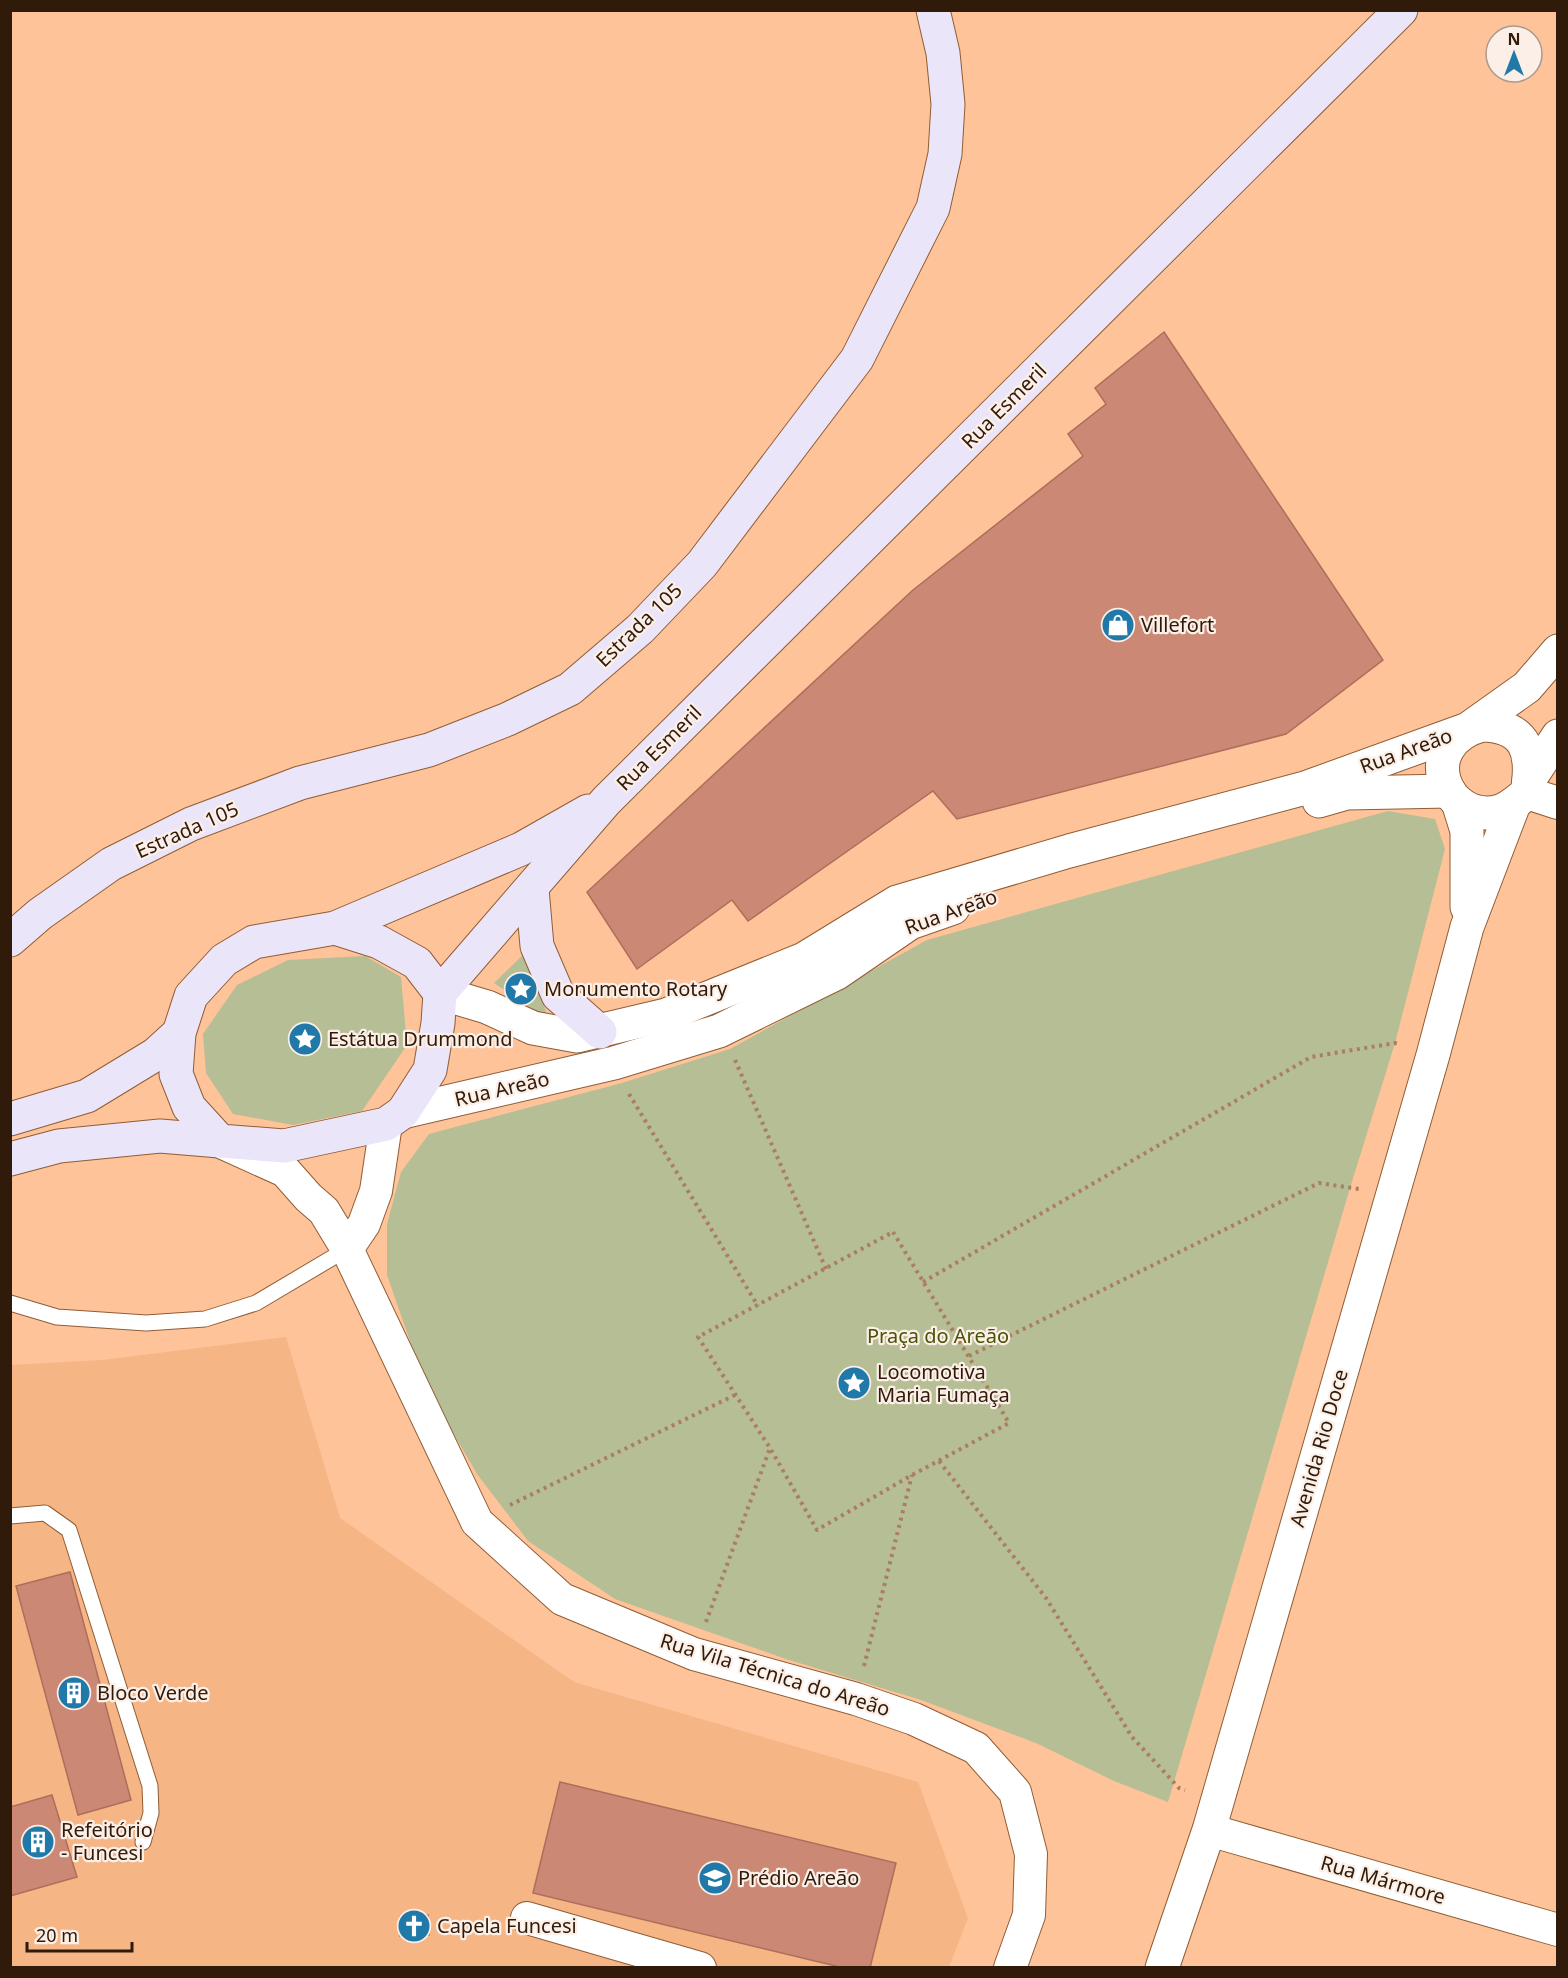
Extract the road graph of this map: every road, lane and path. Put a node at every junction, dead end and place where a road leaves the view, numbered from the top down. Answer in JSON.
{"nodes":[{"id":1,"x":933,"y":10,"type":"edge"},
{"id":2,"x":1401,"y":10,"type":"edge"},
{"id":3,"x":1557,"y":651,"type":"edge"},
{"id":4,"x":1468,"y":729,"type":"junction"},
{"id":5,"x":1557,"y":736,"type":"edge"},
{"id":6,"x":1532,"y":795,"type":"edge"},
{"id":7,"x":1454,"y":797,"type":"junction"},
{"id":8,"x":606,"y":801,"type":"junction"},
{"id":9,"x":532,"y":889,"type":"junction"},
{"id":10,"x":1467,"y":927,"type":"junction"},
{"id":11,"x":335,"y":928,"type":"junction"},
{"id":12,"x":10,"y":940,"type":"edge"},
{"id":13,"x":440,"y":993,"type":"junction"},
{"id":14,"x":719,"y":1031,"type":"junction"},
{"id":15,"x":600,"y":1032,"type":"junction"},
{"id":16,"x":179,"y":1033,"type":"junction"},
{"id":17,"x":1433,"y":1054,"type":"junction"},
{"id":18,"x":614,"y":1063,"type":"junction"},
{"id":19,"x":394,"y":1118,"type":"junction"},
{"id":20,"x":10,"y":1119,"type":"edge"},
{"id":21,"x":220,"y":1141,"type":"junction"},
{"id":22,"x":10,"y":1159,"type":"edge"},
{"id":23,"x":1392,"y":1196,"type":"junction"},
{"id":24,"x":347,"y":1249,"type":"junction"},
{"id":25,"x":825,"y":1269,"type":"junction"},
{"id":26,"x":923,"y":1282,"type":"junction"},
{"id":27,"x":10,"y":1303,"type":"edge"},
{"id":28,"x":758,"y":1306,"type":"junction"},
{"id":29,"x":969,"y":1356,"type":"junction"},
{"id":30,"x":735,"y":1395,"type":"junction"},
{"id":31,"x":770,"y":1448,"type":"junction"},
{"id":32,"x":939,"y":1461,"type":"junction"},
{"id":33,"x":912,"y":1474,"type":"junction"},
{"id":34,"x":10,"y":1516,"type":"edge"},
{"id":35,"x":477,"y":1522,"type":"junction"},
{"id":36,"x":694,"y":1654,"type":"junction"},
{"id":37,"x":856,"y":1699,"type":"junction"},
{"id":38,"x":1212,"y":1816,"type":"junction"},
{"id":39,"x":143,"y":1842,"type":"dead end"},
{"id":40,"x":527,"y":1918,"type":"dead end"},
{"id":41,"x":1557,"y":1930,"type":"edge"},
{"id":42,"x":700,"y":1968,"type":"edge"},
{"id":43,"x":1010,"y":1968,"type":"edge"},
{"id":44,"x":1162,"y":1968,"type":"edge"}],
"edges":[{"from":1,"to":12,"type":"main road","name":"Estrada 105"},
{"from":2,"to":8,"type":"main road","name":"Rua Esmeril"},
{"from":3,"to":4,"type":"street"},
{"from":4,"to":6,"type":"street"},
{"from":4,"to":7,"type":"street"},
{"from":4,"to":15,"type":"street","name":"Rua Areão"},
{"from":5,"to":6,"type":"street"},
{"from":6,"to":7,"type":"street"},
{"from":6,"to":10,"type":"street","name":"Avenida Rio Doce"},
{"from":7,"to":10,"type":"street","name":"Avenida Rio Doce"},
{"from":7,"to":14,"type":"street","name":"Rua Areão"},
{"from":8,"to":9,"type":"main road"},
{"from":8,"to":11,"type":"main road"},
{"from":9,"to":13,"type":"main road"},
{"from":9,"to":15,"type":"main road"},
{"from":10,"to":17,"type":"street","name":"Avenida Rio Doce"},
{"from":11,"to":13,"type":"main road"},
{"from":11,"to":16,"type":"main road"},
{"from":13,"to":15,"type":"street","name":"Rua Areão"},
{"from":13,"to":19,"type":"main road"},
{"from":14,"to":18,"type":"street","name":"Rua Areão"},
{"from":14,"to":25,"type":"path"},
{"from":16,"to":20,"type":"main road"},
{"from":16,"to":21,"type":"main road"},
{"from":17,"to":23,"type":"street","name":"Avenida Rio Doce"},
{"from":17,"to":26,"type":"path"},
{"from":18,"to":19,"type":"street","name":"Rua Areão"},
{"from":18,"to":28,"type":"path"},
{"from":19,"to":21,"type":"main road"},
{"from":19,"to":24,"type":"street"},
{"from":21,"to":22,"type":"main road"},
{"from":21,"to":24,"type":"street","name":"Rua Vila Técnica do Areão"},
{"from":23,"to":29,"type":"path"},
{"from":23,"to":38,"type":"street","name":"Avenida Rio Doce"},
{"from":24,"to":27,"type":"lane"},
{"from":24,"to":35,"type":"street","name":"Rua Vila Técnica do Areão"},
{"from":25,"to":26,"type":"path"},
{"from":25,"to":28,"type":"path"},
{"from":26,"to":29,"type":"path"},
{"from":28,"to":30,"type":"path"},
{"from":29,"to":32,"type":"path"},
{"from":30,"to":31,"type":"path"},
{"from":30,"to":35,"type":"path"},
{"from":31,"to":33,"type":"path"},
{"from":31,"to":36,"type":"path"},
{"from":32,"to":33,"type":"path"},
{"from":32,"to":38,"type":"path"},
{"from":33,"to":37,"type":"path"},
{"from":34,"to":39,"type":"lane"},
{"from":35,"to":36,"type":"street","name":"Rua Vila Técnica do Areão"},
{"from":36,"to":37,"type":"street","name":"Rua Vila Técnica do Areão"},
{"from":37,"to":43,"type":"street","name":"Rua Vila Técnica do Areão"},
{"from":38,"to":41,"type":"street","name":"Rua Mármore"},
{"from":38,"to":44,"type":"street","name":"Avenida Rio Doce"},
{"from":40,"to":42,"type":"street"}]}
